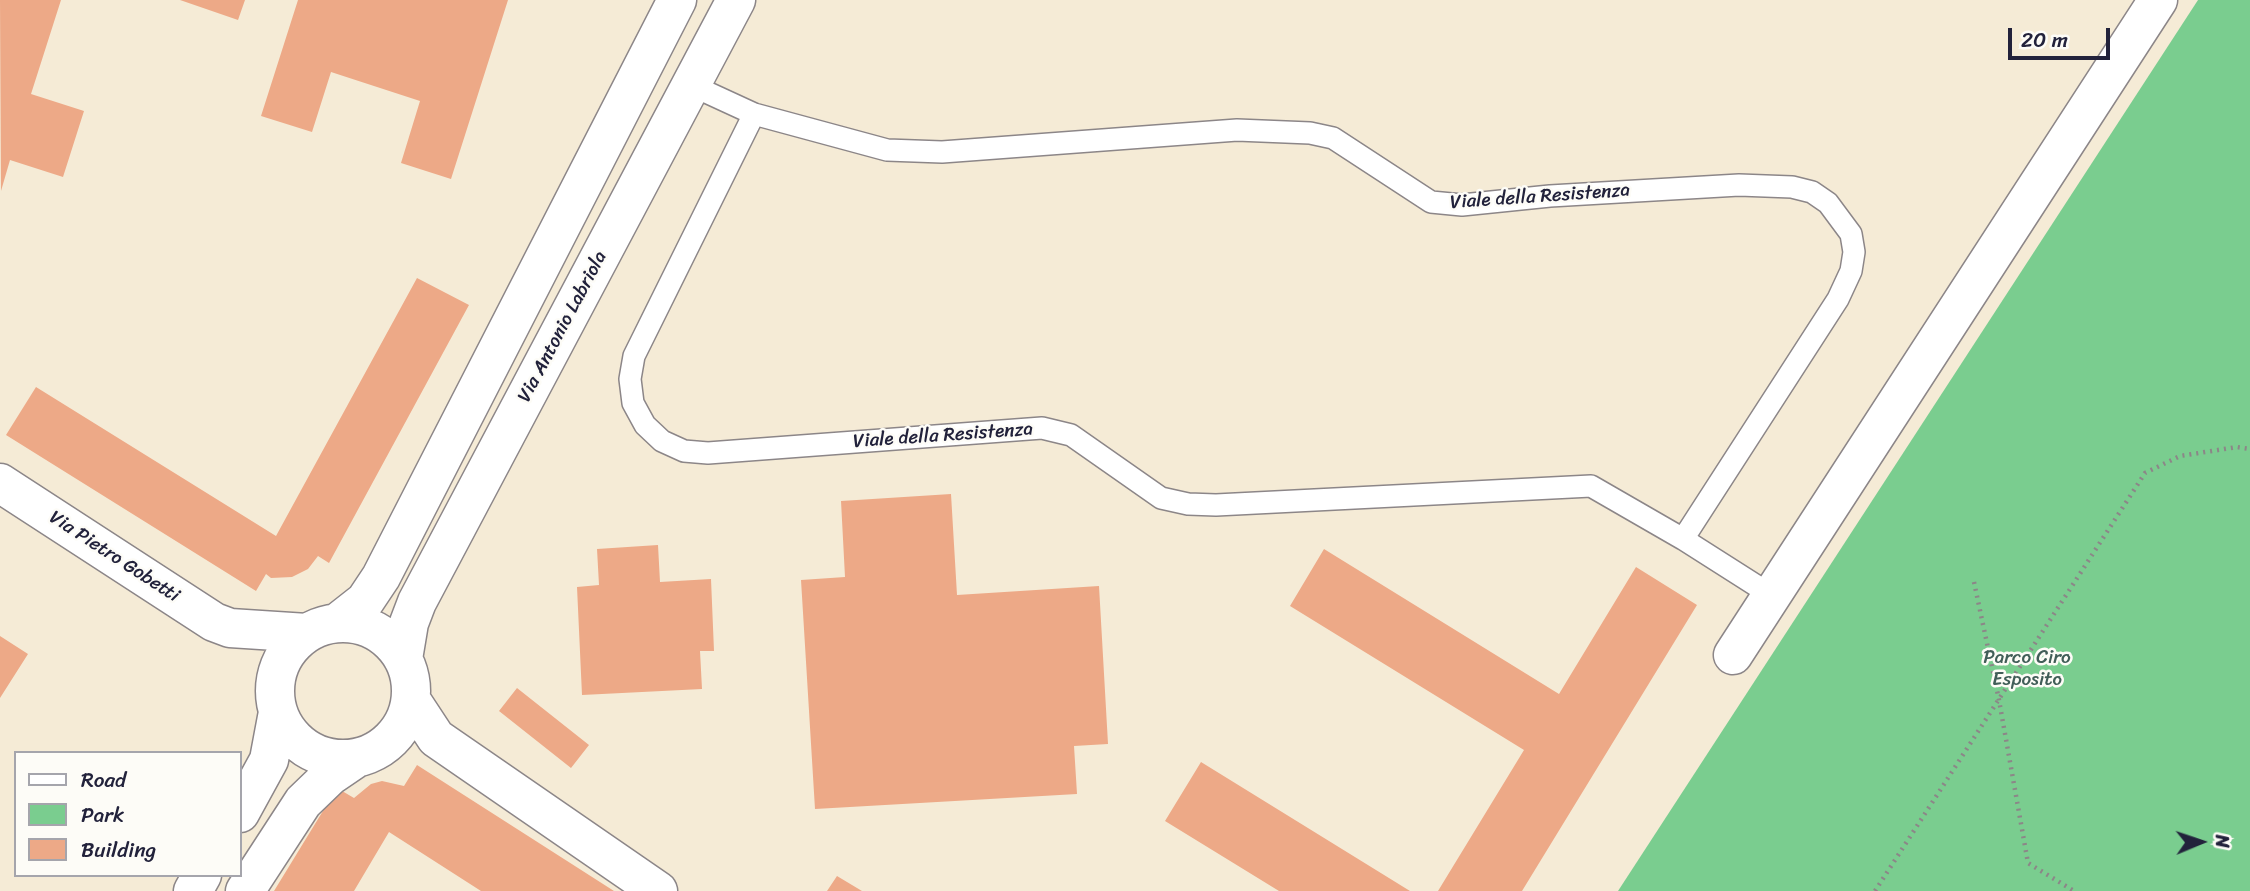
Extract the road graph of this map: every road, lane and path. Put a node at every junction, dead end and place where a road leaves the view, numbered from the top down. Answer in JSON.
{"nodes":[{"id":1,"x":677,"y":0,"type":"edge"},
{"id":2,"x":736,"y":0,"type":"edge"},
{"id":3,"x":2158,"y":0,"type":"edge"},
{"id":4,"x":691,"y":85,"type":"junction"},
{"id":5,"x":754,"y":114,"type":"junction"},
{"id":6,"x":2250,"y":449,"type":"edge"},
{"id":7,"x":0,"y":483,"type":"edge"},
{"id":8,"x":1683,"y":539,"type":"junction"},
{"id":9,"x":1974,"y":582,"type":"dead end"},
{"id":10,"x":1771,"y":595,"type":"junction"},
{"id":11,"x":230,"y":628,"type":"junction"},
{"id":12,"x":322,"y":628,"type":"junction"},
{"id":13,"x":1733,"y":655,"type":"dead end"},
{"id":14,"x":403,"y":659,"type":"junction"},
{"id":15,"x":277,"y":699,"type":"junction"},
{"id":16,"x":411,"y":700,"type":"junction"},
{"id":17,"x":1999,"y":700,"type":"junction"},
{"id":18,"x":436,"y":738,"type":"junction"},
{"id":19,"x":371,"y":751,"type":"junction"},
{"id":20,"x":242,"y":809,"type":"edge"},
{"id":21,"x":245,"y":891,"type":"edge"},
{"id":22,"x":659,"y":891,"type":"edge"},
{"id":23,"x":1875,"y":891,"type":"edge"},
{"id":24,"x":2074,"y":891,"type":"edge"}],
"edges":[{"from":1,"to":12,"type":"street"},
{"from":2,"to":4,"type":"street","name":"Via Antonio Labriola"},
{"from":3,"to":10,"type":"street"},
{"from":4,"to":5,"type":"lane","name":"Viale della Resistenza"},
{"from":4,"to":14,"type":"street","name":"Via Antonio Labriola"},
{"from":5,"to":8,"type":"lane","name":"Viale della Resistenza"},
{"from":5,"to":8,"type":"lane","name":"Viale della Resistenza"},
{"from":6,"to":17,"type":"path"},
{"from":7,"to":11,"type":"street","name":"Via Pietro Gobetti"},
{"from":8,"to":10,"type":"lane","name":"Viale della Resistenza"},
{"from":9,"to":17,"type":"path"},
{"from":10,"to":13,"type":"street"},
{"from":11,"to":12,"type":"street","name":"Via Pietro Gobetti"},
{"from":11,"to":15,"type":"street","name":"Via Pietro Gobetti"},
{"from":12,"to":14,"type":"street"},
{"from":12,"to":15,"type":"street"},
{"from":14,"to":16,"type":"street"},
{"from":15,"to":19,"type":"street"},
{"from":15,"to":20,"type":"street"},
{"from":16,"to":18,"type":"street"},
{"from":16,"to":19,"type":"street"},
{"from":17,"to":23,"type":"path"},
{"from":17,"to":24,"type":"path"},
{"from":18,"to":19,"type":"street"},
{"from":18,"to":22,"type":"street"},
{"from":19,"to":21,"type":"street"}]}
